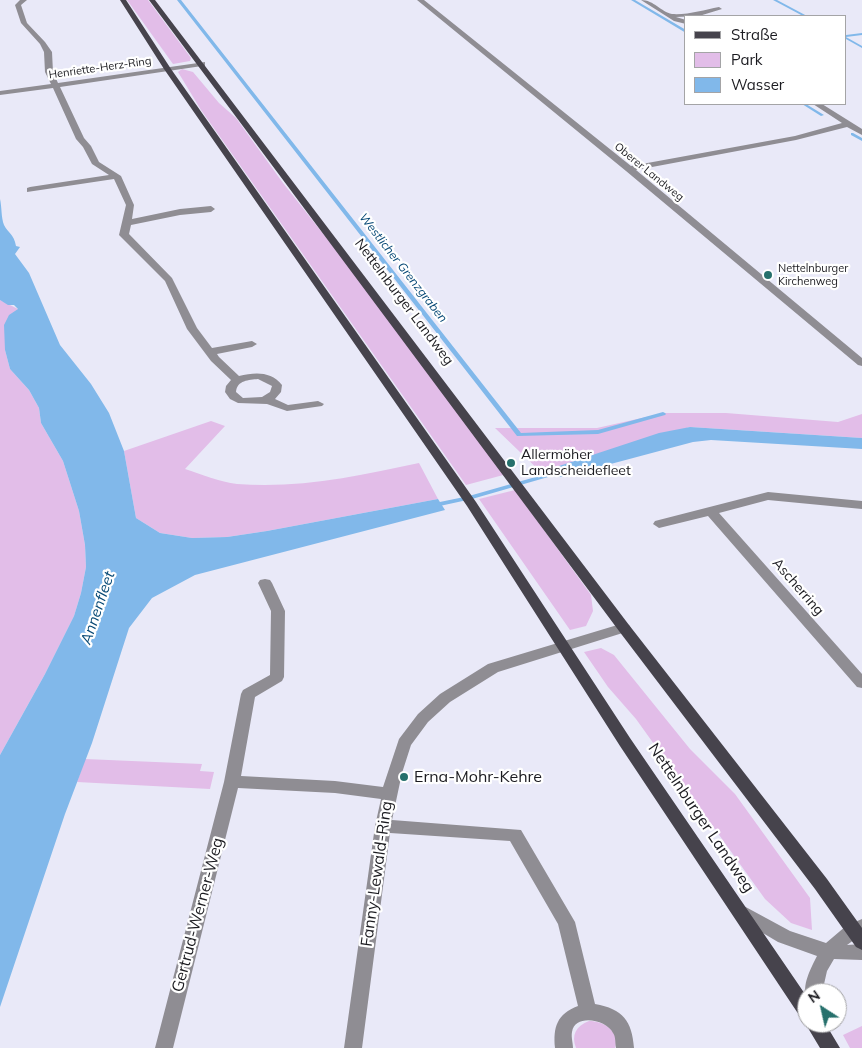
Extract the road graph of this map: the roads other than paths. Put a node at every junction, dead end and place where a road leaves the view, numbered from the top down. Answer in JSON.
{"nodes":[{"id":1,"x":24,"y":0,"type":"edge"},
{"id":2,"x":123,"y":0,"type":"edge"},
{"id":3,"x":152,"y":0,"type":"edge"},
{"id":4,"x":420,"y":0,"type":"edge"},
{"id":5,"x":644,"y":0,"type":"edge"},
{"id":6,"x":719,"y":9,"type":"dead end"},
{"id":7,"x":684,"y":15,"type":"edge"},
{"id":8,"x":694,"y":15,"type":"edge"},
{"id":9,"x":670,"y":16,"type":"junction"},
{"id":10,"x":684,"y":22,"type":"edge"},
{"id":11,"x":202,"y":64,"type":"junction"},
{"id":12,"x":168,"y":69,"type":"junction"},
{"id":13,"x":56,"y":85,"type":"junction"},
{"id":14,"x":0,"y":93,"type":"edge"},
{"id":15,"x":820,"y":105,"type":"edge"},
{"id":16,"x":848,"y":124,"type":"junction"},
{"id":17,"x":862,"y":133,"type":"edge"},
{"id":18,"x":629,"y":169,"type":"junction"},
{"id":19,"x":117,"y":176,"type":"junction"},
{"id":20,"x":30,"y":190,"type":"dead end"},
{"id":21,"x":211,"y":209,"type":"dead end"},
{"id":22,"x":125,"y":223,"type":"junction"},
{"id":23,"x":252,"y":344,"type":"dead end"},
{"id":24,"x":210,"y":352,"type":"junction"},
{"id":25,"x":862,"y":363,"type":"edge"},
{"id":26,"x":237,"y":380,"type":"junction"},
{"id":27,"x":266,"y":399,"type":"junction"},
{"id":28,"x":318,"y":404,"type":"dead end"},
{"id":29,"x":862,"y":505,"type":"edge"},
{"id":30,"x":711,"y":511,"type":"junction"},
{"id":31,"x":659,"y":524,"type":"dead end"},
{"id":32,"x":265,"y":583,"type":"dead end"},
{"id":33,"x":624,"y":628,"type":"junction"},
{"id":34,"x":564,"y":646,"type":"junction"},
{"id":35,"x":862,"y":683,"type":"edge"},
{"id":36,"x":232,"y":782,"type":"junction"},
{"id":37,"x":389,"y":794,"type":"junction"},
{"id":38,"x":383,"y":826,"type":"junction"},
{"id":39,"x":738,"y":909,"type":"junction"},
{"id":40,"x":859,"y":933,"type":"edge"},
{"id":41,"x":827,"y":951,"type":"junction"},
{"id":42,"x":862,"y":952,"type":"edge"},
{"id":43,"x":816,"y":983,"type":"edge"},
{"id":44,"x":797,"y":997,"type":"edge"},
{"id":45,"x":588,"y":1011,"type":"junction"},
{"id":46,"x":821,"y":1033,"type":"edge"},
{"id":47,"x":627,"y":1046,"type":"edge"},
{"id":48,"x":164,"y":1048,"type":"edge"},
{"id":49,"x":353,"y":1048,"type":"edge"},
{"id":50,"x":564,"y":1048,"type":"edge"},
{"id":51,"x":831,"y":1048,"type":"edge"}],
"edges":[{"from":1,"to":13,"type":"street"},
{"from":2,"to":12,"type":"main road","name":"Nettelnburger Landweg"},
{"from":3,"to":11,"type":"main road","name":"Nettelnburger Landweg"},
{"from":4,"to":18,"type":"street","name":"Oberer Landweg"},
{"from":5,"to":9,"type":"street"},
{"from":6,"to":8,"type":"street"},
{"from":7,"to":9,"type":"street"},
{"from":9,"to":10,"type":"street"},
{"from":11,"to":12,"type":"street","name":"Henriette-Herz-Ring"},
{"from":11,"to":33,"type":"main road","name":"Nettelnburger Landweg"},
{"from":12,"to":13,"type":"street","name":"Henriette-Herz-Ring"},
{"from":12,"to":34,"type":"main road","name":"Nettelnburger Landweg"},
{"from":13,"to":14,"type":"street","name":"Henriette-Herz-Ring"},
{"from":13,"to":19,"type":"street"},
{"from":15,"to":16,"type":"street"},
{"from":16,"to":17,"type":"street"},
{"from":16,"to":18,"type":"street"},
{"from":18,"to":25,"type":"street","name":"Oberer Landweg"},
{"from":19,"to":20,"type":"street"},
{"from":19,"to":22,"type":"street"},
{"from":21,"to":22,"type":"street"},
{"from":22,"to":24,"type":"street"},
{"from":23,"to":24,"type":"street"},
{"from":24,"to":26,"type":"street"},
{"from":26,"to":27,"type":"street"},
{"from":26,"to":27,"type":"street"},
{"from":27,"to":28,"type":"street"},
{"from":29,"to":30,"type":"street"},
{"from":30,"to":31,"type":"street"},
{"from":30,"to":35,"type":"street","name":"Ascherring"},
{"from":32,"to":36,"type":"street","name":"Gertrud-Werner-Weg"},
{"from":33,"to":34,"type":"street"},
{"from":33,"to":40,"type":"main road","name":"Nettelnburger Landweg"},
{"from":34,"to":37,"type":"street","name":"Fanny-Lewald-Ring"},
{"from":34,"to":39,"type":"main road","name":"Nettelnburger Landweg"},
{"from":36,"to":37,"type":"street"},
{"from":36,"to":48,"type":"street","name":"Gertrud-Werner-Weg"},
{"from":37,"to":38,"type":"street","name":"Fanny-Lewald-Ring"},
{"from":38,"to":45,"type":"street"},
{"from":38,"to":49,"type":"street","name":"Fanny-Lewald-Ring"},
{"from":39,"to":41,"type":"street"},
{"from":39,"to":44,"type":"main road","name":"Nettelnburger Landweg"},
{"from":40,"to":41,"type":"street","name":"Nettelnburger Landweg"},
{"from":41,"to":42,"type":"street"},
{"from":41,"to":43,"type":"street"},
{"from":45,"to":47,"type":"street"},
{"from":45,"to":50,"type":"street"},
{"from":46,"to":51,"type":"main road"}]}
